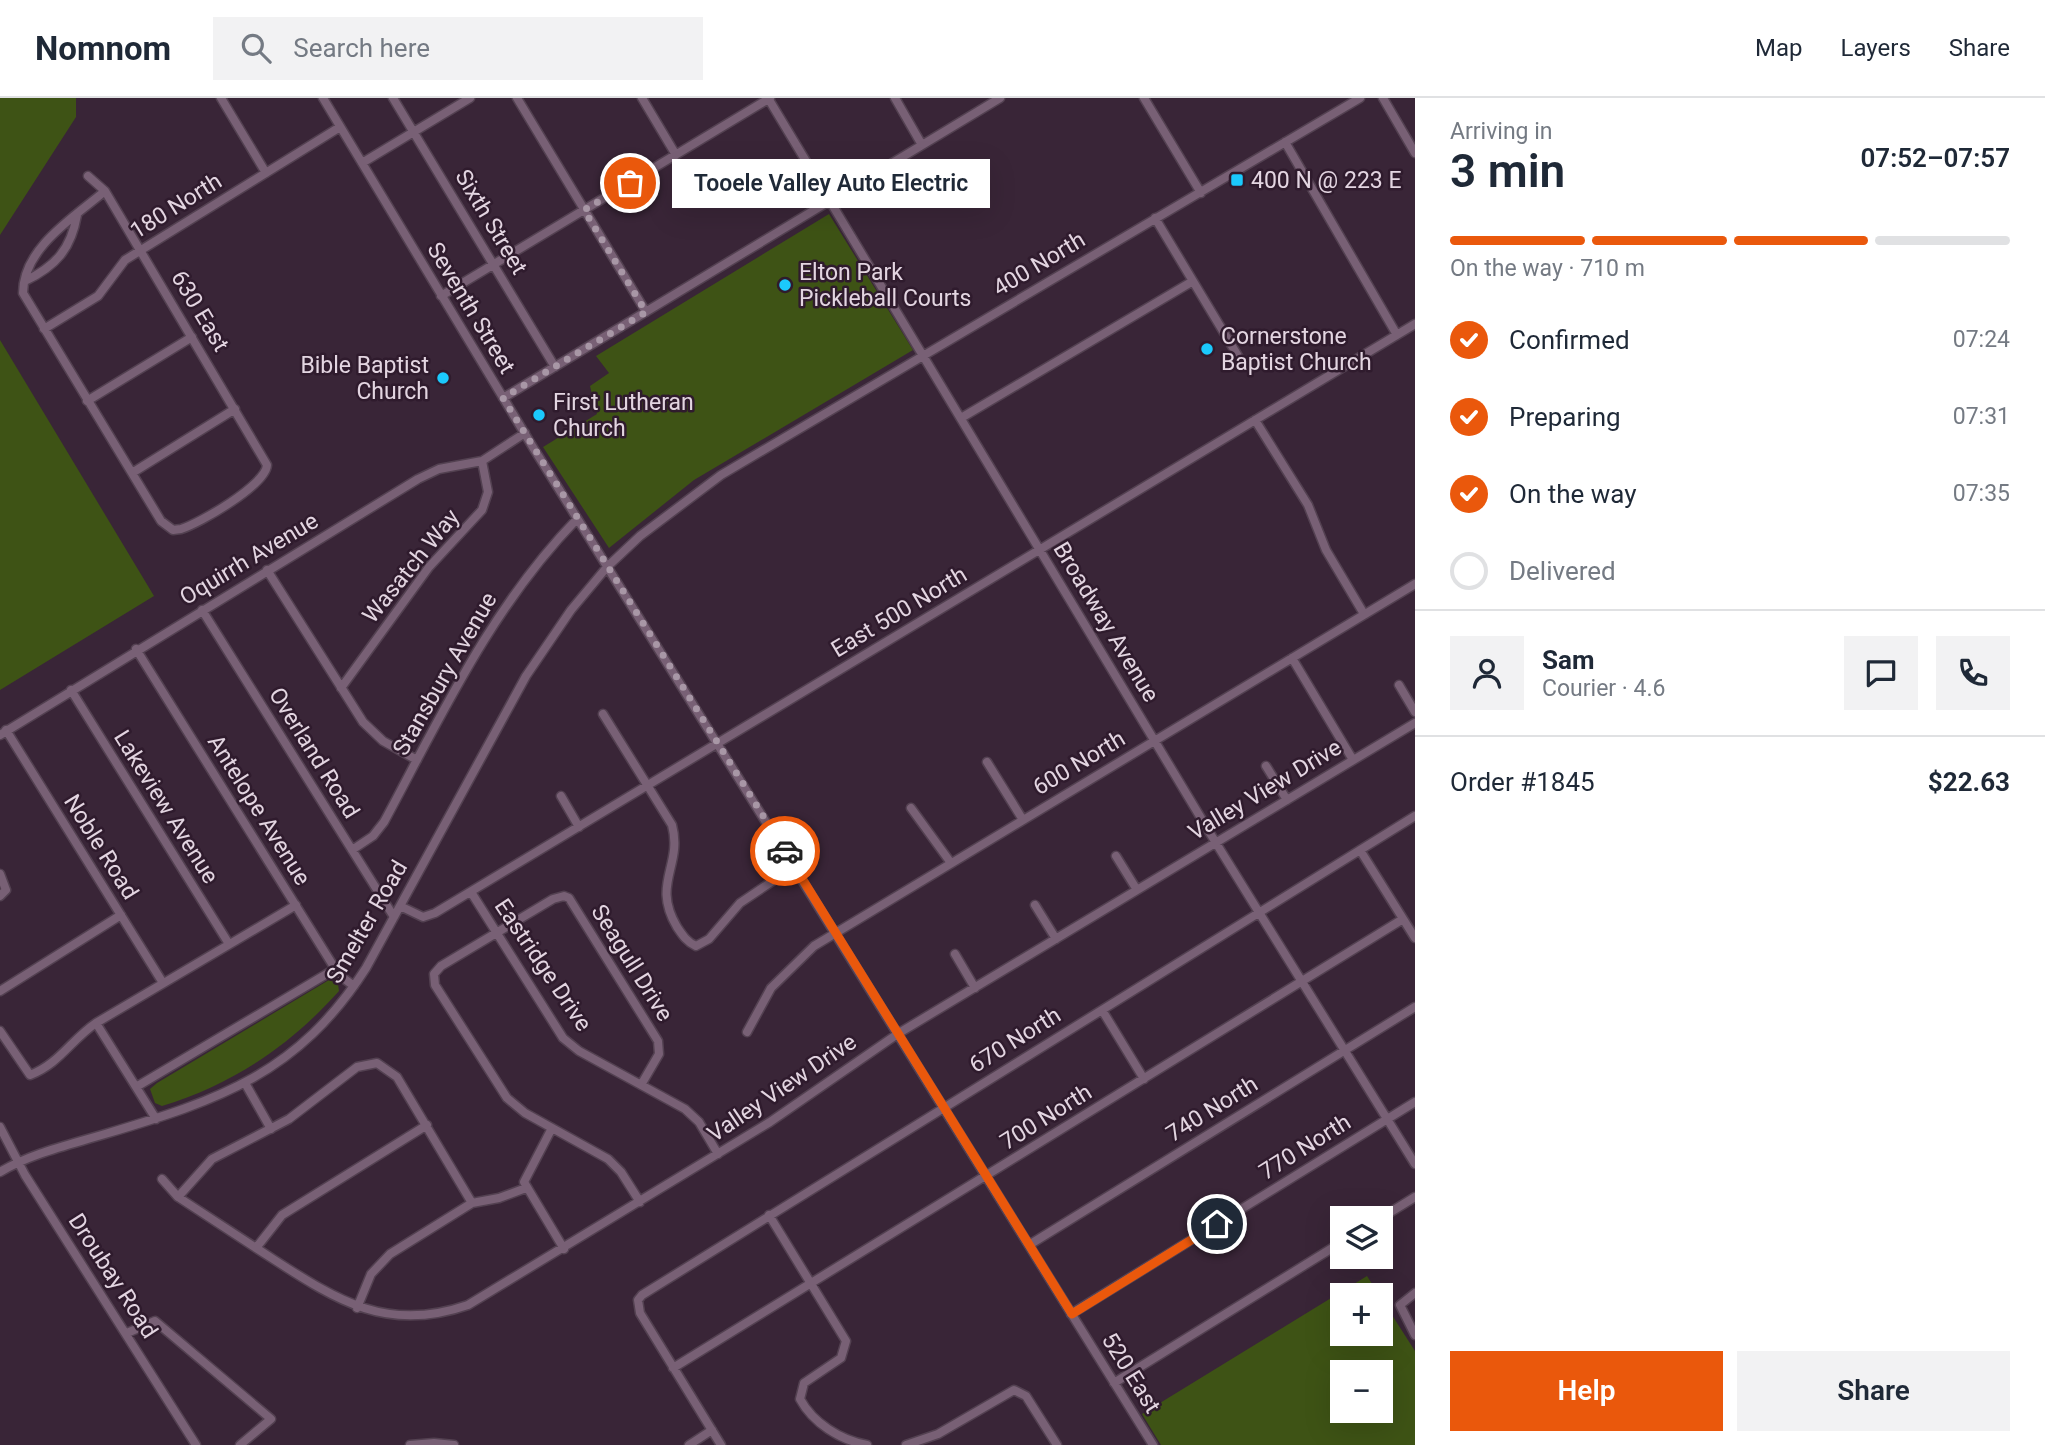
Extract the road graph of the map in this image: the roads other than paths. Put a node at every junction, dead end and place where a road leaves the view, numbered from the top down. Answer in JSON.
{"nodes":[{"id":1,"x":220,"y":98,"type":"edge"},
{"id":2,"x":323,"y":98,"type":"edge"},
{"id":3,"x":393,"y":98,"type":"edge"},
{"id":4,"x":470,"y":98,"type":"edge"},
{"id":5,"x":517,"y":98,"type":"edge"},
{"id":6,"x":642,"y":98,"type":"edge"},
{"id":7,"x":769,"y":98,"type":"edge"},
{"id":8,"x":895,"y":98,"type":"edge"},
{"id":9,"x":1000,"y":98,"type":"edge"},
{"id":10,"x":1383,"y":98,"type":"edge"},
{"id":11,"x":1147,"y":99,"type":"edge"},
{"id":12,"x":1356,"y":99,"type":"edge"},
{"id":13,"x":341,"y":127,"type":"junction"},
{"id":14,"x":413,"y":132,"type":"junction"},
{"id":15,"x":1286,"y":142,"type":"junction"},
{"id":16,"x":922,"y":145,"type":"junction"},
{"id":17,"x":1415,"y":153,"type":"edge"},
{"id":18,"x":676,"y":155,"type":"junction"},
{"id":19,"x":362,"y":163,"type":"junction"},
{"id":20,"x":266,"y":173,"type":"junction"},
{"id":21,"x":88,"y":176,"type":"dead end"},
{"id":22,"x":105,"y":191,"type":"junction"},
{"id":23,"x":1201,"y":193,"type":"junction"},
{"id":24,"x":830,"y":200,"type":"junction"},
{"id":25,"x":584,"y":210,"type":"junction"},
{"id":26,"x":77,"y":215,"type":"junction"},
{"id":27,"x":1155,"y":218,"type":"junction"},
{"id":28,"x":140,"y":250,"type":"junction"},
{"id":29,"x":494,"y":265,"type":"junction"},
{"id":30,"x":25,"y":281,"type":"junction"},
{"id":31,"x":1193,"y":281,"type":"junction"},
{"id":32,"x":442,"y":296,"type":"junction"},
{"id":33,"x":646,"y":312,"type":"junction"},
{"id":34,"x":1415,"y":324,"type":"edge"},
{"id":35,"x":44,"y":329,"type":"junction"},
{"id":36,"x":1397,"y":335,"type":"junction"},
{"id":37,"x":192,"y":337,"type":"junction"},
{"id":38,"x":923,"y":355,"type":"junction"},
{"id":39,"x":1241,"y":361,"type":"dead end"},
{"id":40,"x":555,"y":367,"type":"junction"},
{"id":41,"x":503,"y":398,"type":"junction"},
{"id":42,"x":88,"y":401,"type":"junction"},
{"id":43,"x":236,"y":409,"type":"junction"},
{"id":44,"x":961,"y":418,"type":"junction"},
{"id":45,"x":1255,"y":419,"type":"junction"},
{"id":46,"x":524,"y":433,"type":"junction"},
{"id":47,"x":482,"y":461,"type":"junction"},
{"id":48,"x":131,"y":473,"type":"junction"},
{"id":49,"x":577,"y":519,"type":"junction"},
{"id":50,"x":1040,"y":549,"type":"junction"},
{"id":51,"x":607,"y":567,"type":"junction"},
{"id":52,"x":267,"y":570,"type":"junction"},
{"id":53,"x":1415,"y":584,"type":"edge"},
{"id":54,"x":202,"y":610,"type":"junction"},
{"id":55,"x":1364,"y":614,"type":"junction"},
{"id":56,"x":136,"y":649,"type":"junction"},
{"id":57,"x":1292,"y":658,"type":"junction"},
{"id":58,"x":1399,"y":685,"type":"dead end"},
{"id":59,"x":341,"y":688,"type":"junction"},
{"id":60,"x":71,"y":690,"type":"junction"},
{"id":61,"x":1415,"y":712,"type":"edge"},
{"id":62,"x":603,"y":715,"type":"dead end"},
{"id":63,"x":1415,"y":723,"type":"edge"},
{"id":64,"x":3,"y":733,"type":"edge"},
{"id":65,"x":1155,"y":740,"type":"junction"},
{"id":66,"x":718,"y":743,"type":"junction"},
{"id":67,"x":417,"y":760,"type":"junction"},
{"id":68,"x":1353,"y":760,"type":"junction"},
{"id":69,"x":987,"y":762,"type":"dead end"},
{"id":70,"x":1266,"y":766,"type":"dead end"},
{"id":71,"x":649,"y":785,"type":"junction"},
{"id":72,"x":561,"y":796,"type":"dead end"},
{"id":73,"x":1287,"y":800,"type":"junction"},
{"id":74,"x":911,"y":808,"type":"dead end"},
{"id":75,"x":1415,"y":816,"type":"edge"},
{"id":76,"x":1023,"y":820,"type":"junction"},
{"id":77,"x":579,"y":827,"type":"junction"},
{"id":78,"x":1216,"y":842,"type":"junction"},
{"id":79,"x":352,"y":850,"type":"junction"},
{"id":80,"x":1360,"y":850,"type":"junction"},
{"id":81,"x":1116,"y":856,"type":"dead end"},
{"id":82,"x":951,"y":863,"type":"junction"},
{"id":83,"x":795,"y":866,"type":"junction"},
{"id":84,"x":0,"y":874,"type":"edge"},
{"id":85,"x":1137,"y":890,"type":"junction"},
{"id":86,"x":471,"y":892,"type":"junction"},
{"id":87,"x":3,"y":893,"type":"edge"},
{"id":88,"x":296,"y":905,"type":"junction"},
{"id":89,"x":1035,"y":905,"type":"dead end"},
{"id":90,"x":400,"y":906,"type":"junction"},
{"id":91,"x":1259,"y":912,"type":"junction"},
{"id":92,"x":121,"y":915,"type":"junction"},
{"id":93,"x":394,"y":917,"type":"junction"},
{"id":94,"x":1403,"y":919,"type":"junction"},
{"id":95,"x":836,"y":932,"type":"junction"},
{"id":96,"x":497,"y":933,"type":"junction"},
{"id":97,"x":1415,"y":938,"type":"edge"},
{"id":98,"x":1056,"y":939,"type":"junction"},
{"id":99,"x":229,"y":944,"type":"junction"},
{"id":100,"x":954,"y":954,"type":"dead end"},
{"id":101,"x":335,"y":969,"type":"junction"},
{"id":102,"x":1302,"y":982,"type":"junction"},
{"id":103,"x":163,"y":984,"type":"junction"},
{"id":104,"x":354,"y":986,"type":"junction"},
{"id":105,"x":975,"y":988,"type":"junction"},
{"id":106,"x":0,"y":991,"type":"edge"},
{"id":107,"x":1415,"y":1007,"type":"edge"},
{"id":108,"x":1102,"y":1010,"type":"junction"},
{"id":109,"x":96,"y":1023,"type":"junction"},
{"id":110,"x":0,"y":1031,"type":"edge"},
{"id":111,"x":747,"y":1032,"type":"dead end"},
{"id":112,"x":899,"y":1033,"type":"junction"},
{"id":113,"x":1345,"y":1050,"type":"junction"},
{"id":114,"x":1144,"y":1079,"type":"junction"},
{"id":115,"x":245,"y":1083,"type":"junction"},
{"id":116,"x":640,"y":1085,"type":"junction"},
{"id":117,"x":136,"y":1087,"type":"junction"},
{"id":118,"x":1415,"y":1102,"type":"edge"},
{"id":119,"x":943,"y":1107,"type":"junction"},
{"id":120,"x":156,"y":1119,"type":"junction"},
{"id":121,"x":1387,"y":1119,"type":"junction"},
{"id":122,"x":427,"y":1125,"type":"junction"},
{"id":123,"x":0,"y":1127,"type":"edge"},
{"id":124,"x":552,"y":1128,"type":"junction"},
{"id":125,"x":271,"y":1129,"type":"junction"},
{"id":126,"x":718,"y":1154,"type":"junction"},
{"id":127,"x":19,"y":1161,"type":"junction"},
{"id":128,"x":1415,"y":1164,"type":"edge"},
{"id":129,"x":0,"y":1172,"type":"edge"},
{"id":130,"x":986,"y":1176,"type":"junction"},
{"id":131,"x":162,"y":1180,"type":"dead end"},
{"id":132,"x":526,"y":1188,"type":"junction"},
{"id":133,"x":1415,"y":1197,"type":"edge"},
{"id":134,"x":178,"y":1198,"type":"junction"},
{"id":135,"x":640,"y":1202,"type":"junction"},
{"id":136,"x":472,"y":1203,"type":"junction"},
{"id":137,"x":1393,"y":1211,"type":"edge"},
{"id":138,"x":769,"y":1215,"type":"junction"},
{"id":139,"x":1029,"y":1245,"type":"junction"},
{"id":140,"x":256,"y":1248,"type":"junction"},
{"id":141,"x":564,"y":1249,"type":"junction"},
{"id":142,"x":1330,"y":1249,"type":"edge"},
{"id":143,"x":812,"y":1282,"type":"junction"},
{"id":144,"x":1415,"y":1293,"type":"edge"},
{"id":145,"x":357,"y":1308,"type":"junction"},
{"id":146,"x":1072,"y":1314,"type":"junction"},
{"id":147,"x":127,"y":1333,"type":"junction"},
{"id":148,"x":1415,"y":1335,"type":"edge"},
{"id":149,"x":673,"y":1368,"type":"junction"},
{"id":150,"x":1114,"y":1383,"type":"junction"},
{"id":151,"x":712,"y":1430,"type":"junction"},
{"id":152,"x":196,"y":1445,"type":"edge"},
{"id":153,"x":240,"y":1445,"type":"edge"},
{"id":154,"x":410,"y":1445,"type":"edge"},
{"id":155,"x":454,"y":1445,"type":"edge"},
{"id":156,"x":689,"y":1445,"type":"edge"},
{"id":157,"x":722,"y":1445,"type":"edge"},
{"id":158,"x":867,"y":1445,"type":"edge"},
{"id":159,"x":909,"y":1445,"type":"edge"},
{"id":160,"x":1057,"y":1445,"type":"edge"},
{"id":161,"x":1153,"y":1445,"type":"edge"}],
"edges":[{"from":1,"to":20,"type":"street"},
{"from":2,"to":13,"type":"street","name":"Seventh Street"},
{"from":3,"to":14,"type":"street","name":"Sixth Street"},
{"from":4,"to":14,"type":"street"},
{"from":5,"to":25,"type":"street"},
{"from":6,"to":18,"type":"street"},
{"from":7,"to":18,"type":"street"},
{"from":7,"to":24,"type":"street","name":"Broadway Avenue"},
{"from":8,"to":16,"type":"street"},
{"from":9,"to":16,"type":"street"},
{"from":10,"to":17,"type":"street"},
{"from":11,"to":23,"type":"street"},
{"from":12,"to":15,"type":"street","name":"400 North"},
{"from":13,"to":19,"type":"street","name":"Seventh Street"},
{"from":13,"to":20,"type":"street","name":"180 North"},
{"from":14,"to":19,"type":"street"},
{"from":14,"to":29,"type":"street","name":"Sixth Street"},
{"from":15,"to":23,"type":"street","name":"400 North"},
{"from":15,"to":36,"type":"street"},
{"from":16,"to":24,"type":"street"},
{"from":18,"to":25,"type":"street"},
{"from":19,"to":32,"type":"street","name":"Seventh Street"},
{"from":20,"to":28,"type":"street","name":"180 North"},
{"from":21,"to":22,"type":"street","name":"630 East"},
{"from":22,"to":26,"type":"street"},
{"from":22,"to":28,"type":"street","name":"630 East"},
{"from":23,"to":27,"type":"street","name":"400 North"},
{"from":24,"to":33,"type":"street"},
{"from":24,"to":38,"type":"street","name":"Broadway Avenue"},
{"from":25,"to":29,"type":"street"},
{"from":25,"to":33,"type":"street"},
{"from":26,"to":30,"type":"street"},
{"from":26,"to":30,"type":"street"},
{"from":27,"to":31,"type":"street"},
{"from":27,"to":38,"type":"street","name":"400 North"},
{"from":28,"to":35,"type":"street","name":"180 North"},
{"from":28,"to":37,"type":"street","name":"630 East"},
{"from":29,"to":32,"type":"street"},
{"from":29,"to":40,"type":"street","name":"Sixth Street"},
{"from":30,"to":35,"type":"street"},
{"from":31,"to":39,"type":"street"},
{"from":31,"to":44,"type":"street"},
{"from":32,"to":41,"type":"street","name":"Seventh Street"},
{"from":33,"to":40,"type":"street"},
{"from":34,"to":36,"type":"street","name":"East 500 North"},
{"from":35,"to":42,"type":"street"},
{"from":36,"to":45,"type":"street","name":"East 500 North"},
{"from":37,"to":42,"type":"street"},
{"from":37,"to":43,"type":"street","name":"630 East"},
{"from":38,"to":44,"type":"street","name":"Broadway Avenue"},
{"from":38,"to":51,"type":"street","name":"400 North"},
{"from":40,"to":41,"type":"street"},
{"from":41,"to":46,"type":"street","name":"Seventh Street"},
{"from":42,"to":48,"type":"street"},
{"from":43,"to":48,"type":"street"},
{"from":43,"to":48,"type":"street","name":"630 East"},
{"from":44,"to":50,"type":"street","name":"Broadway Avenue"},
{"from":45,"to":50,"type":"street","name":"East 500 North"},
{"from":45,"to":55,"type":"street"},
{"from":46,"to":47,"type":"street","name":"Oquirrh Avenue"},
{"from":46,"to":49,"type":"street","name":"Seventh Street"},
{"from":47,"to":52,"type":"street","name":"Oquirrh Avenue"},
{"from":47,"to":59,"type":"street","name":"Wasatch Way"},
{"from":49,"to":51,"type":"street","name":"Seventh Street"},
{"from":49,"to":67,"type":"street","name":"Stansbury Avenue"},
{"from":50,"to":65,"type":"street","name":"Broadway Avenue"},
{"from":50,"to":66,"type":"street","name":"East 500 North"},
{"from":51,"to":66,"type":"street","name":"Seventh Street"},
{"from":51,"to":90,"type":"street","name":"Smelter Road"},
{"from":52,"to":54,"type":"street","name":"Oquirrh Avenue"},
{"from":52,"to":59,"type":"street"},
{"from":53,"to":55,"type":"street","name":"600 North"},
{"from":54,"to":56,"type":"street","name":"Oquirrh Avenue"},
{"from":54,"to":79,"type":"street","name":"Overland Road"},
{"from":55,"to":57,"type":"street","name":"600 North"},
{"from":56,"to":60,"type":"street","name":"Oquirrh Avenue"},
{"from":56,"to":88,"type":"street","name":"Antelope Avenue"},
{"from":57,"to":65,"type":"street","name":"600 North"},
{"from":57,"to":68,"type":"street"},
{"from":58,"to":61,"type":"street"},
{"from":59,"to":67,"type":"street"},
{"from":60,"to":64,"type":"street","name":"Oquirrh Avenue"},
{"from":60,"to":99,"type":"street","name":"Lakeview Avenue"},
{"from":62,"to":71,"type":"street"},
{"from":63,"to":68,"type":"street","name":"Valley View Drive"},
{"from":64,"to":92,"type":"street","name":"Noble Road"},
{"from":65,"to":76,"type":"street","name":"600 North"},
{"from":65,"to":78,"type":"street","name":"Broadway Avenue"},
{"from":66,"to":71,"type":"street","name":"East 500 North"},
{"from":66,"to":83,"type":"street","name":"Seventh Street"},
{"from":67,"to":79,"type":"street","name":"Stansbury Avenue"},
{"from":68,"to":73,"type":"street","name":"Valley View Drive"},
{"from":69,"to":76,"type":"street"},
{"from":70,"to":73,"type":"street"},
{"from":71,"to":77,"type":"street","name":"East 500 North"},
{"from":71,"to":83,"type":"street"},
{"from":72,"to":77,"type":"street"},
{"from":73,"to":78,"type":"street","name":"Valley View Drive"},
{"from":74,"to":82,"type":"street"},
{"from":75,"to":80,"type":"street","name":"670 North"},
{"from":76,"to":82,"type":"street","name":"600 North"},
{"from":77,"to":86,"type":"street","name":"East 500 North"},
{"from":78,"to":85,"type":"street","name":"Valley View Drive"},
{"from":78,"to":91,"type":"street","name":"Broadway Avenue"},
{"from":79,"to":93,"type":"street","name":"Overland Road"},
{"from":80,"to":91,"type":"street","name":"670 North"},
{"from":80,"to":94,"type":"street"},
{"from":81,"to":85,"type":"street"},
{"from":82,"to":95,"type":"street","name":"600 North"},
{"from":83,"to":95,"type":"street","name":"Seventh Street"},
{"from":84,"to":87,"type":"street"},
{"from":85,"to":98,"type":"street","name":"Valley View Drive"},
{"from":86,"to":90,"type":"street","name":"East 500 North"},
{"from":86,"to":96,"type":"street","name":"Eastridge Drive"},
{"from":88,"to":99,"type":"street"},
{"from":88,"to":101,"type":"street","name":"Antelope Avenue"},
{"from":89,"to":98,"type":"street"},
{"from":90,"to":93,"type":"street","name":"Smelter Road"},
{"from":91,"to":102,"type":"street","name":"Broadway Avenue"},
{"from":91,"to":108,"type":"street","name":"670 North"},
{"from":92,"to":103,"type":"street","name":"Noble Road"},
{"from":92,"to":106,"type":"street"},
{"from":93,"to":104,"type":"street","name":"Smelter Road"},
{"from":94,"to":97,"type":"street"},
{"from":94,"to":102,"type":"street","name":"700 North"},
{"from":95,"to":111,"type":"street","name":"600 North"},
{"from":95,"to":112,"type":"street","name":"Seventh Street"},
{"from":96,"to":116,"type":"street","name":"Eastridge Drive"},
{"from":96,"to":116,"type":"street","name":"Seagull Drive"},
{"from":96,"to":124,"type":"street"},
{"from":98,"to":105,"type":"street","name":"Valley View Drive"},
{"from":99,"to":103,"type":"street"},
{"from":100,"to":105,"type":"street"},
{"from":101,"to":104,"type":"street","name":"Antelope Avenue"},
{"from":101,"to":117,"type":"street"},
{"from":102,"to":113,"type":"street","name":"Broadway Avenue"},
{"from":102,"to":114,"type":"street","name":"700 North"},
{"from":103,"to":109,"type":"street"},
{"from":104,"to":115,"type":"street","name":"Smelter Road"},
{"from":105,"to":112,"type":"street","name":"Valley View Drive"},
{"from":107,"to":113,"type":"street","name":"740 North"},
{"from":108,"to":114,"type":"street"},
{"from":108,"to":119,"type":"street","name":"670 North"},
{"from":109,"to":110,"type":"street"},
{"from":109,"to":117,"type":"street"},
{"from":112,"to":119,"type":"street","name":"Seventh Street"},
{"from":112,"to":126,"type":"street","name":"Valley View Drive"},
{"from":113,"to":121,"type":"street","name":"Broadway Avenue"},
{"from":113,"to":139,"type":"street","name":"740 North"},
{"from":114,"to":130,"type":"street","name":"700 North"},
{"from":115,"to":120,"type":"street","name":"Smelter Road"},
{"from":115,"to":125,"type":"street"},
{"from":116,"to":126,"type":"street","name":"Eastridge Drive"},
{"from":117,"to":120,"type":"street"},
{"from":118,"to":121,"type":"street","name":"770 North"},
{"from":119,"to":130,"type":"street","name":"520 East"},
{"from":119,"to":138,"type":"street","name":"670 North"},
{"from":120,"to":127,"type":"street","name":"Smelter Road"},
{"from":121,"to":128,"type":"street","name":"Broadway Avenue"},
{"from":121,"to":146,"type":"street","name":"770 North"},
{"from":122,"to":125,"type":"street"},
{"from":122,"to":136,"type":"street"},
{"from":122,"to":140,"type":"street"},
{"from":123,"to":127,"type":"street","name":"Droubay Road"},
{"from":124,"to":132,"type":"street"},
{"from":124,"to":135,"type":"street"},
{"from":125,"to":134,"type":"street"},
{"from":126,"to":135,"type":"street","name":"Valley View Drive"},
{"from":127,"to":129,"type":"street","name":"Smelter Road"},
{"from":127,"to":147,"type":"street","name":"Droubay Road"},
{"from":130,"to":139,"type":"street","name":"520 East"},
{"from":130,"to":143,"type":"street","name":"700 North"},
{"from":131,"to":134,"type":"street","name":"Valley View Drive"},
{"from":132,"to":136,"type":"street"},
{"from":132,"to":141,"type":"street"},
{"from":133,"to":137,"type":"street"},
{"from":134,"to":140,"type":"street","name":"Valley View Drive"},
{"from":135,"to":141,"type":"street","name":"Valley View Drive"},
{"from":136,"to":145,"type":"street"},
{"from":138,"to":143,"type":"street"},
{"from":138,"to":149,"type":"street","name":"670 North"},
{"from":139,"to":146,"type":"street","name":"520 East"},
{"from":140,"to":145,"type":"street","name":"Valley View Drive"},
{"from":141,"to":145,"type":"street","name":"Valley View Drive"},
{"from":142,"to":150,"type":"street"},
{"from":143,"to":149,"type":"street","name":"700 North"},
{"from":143,"to":158,"type":"street"},
{"from":144,"to":148,"type":"street"},
{"from":146,"to":150,"type":"street","name":"520 East"},
{"from":147,"to":152,"type":"street","name":"Droubay Road"},
{"from":147,"to":153,"type":"street"},
{"from":149,"to":151,"type":"street"},
{"from":150,"to":161,"type":"street","name":"520 East"},
{"from":151,"to":156,"type":"street"},
{"from":151,"to":157,"type":"street"},
{"from":154,"to":155,"type":"street"},
{"from":159,"to":160,"type":"street"}]}
